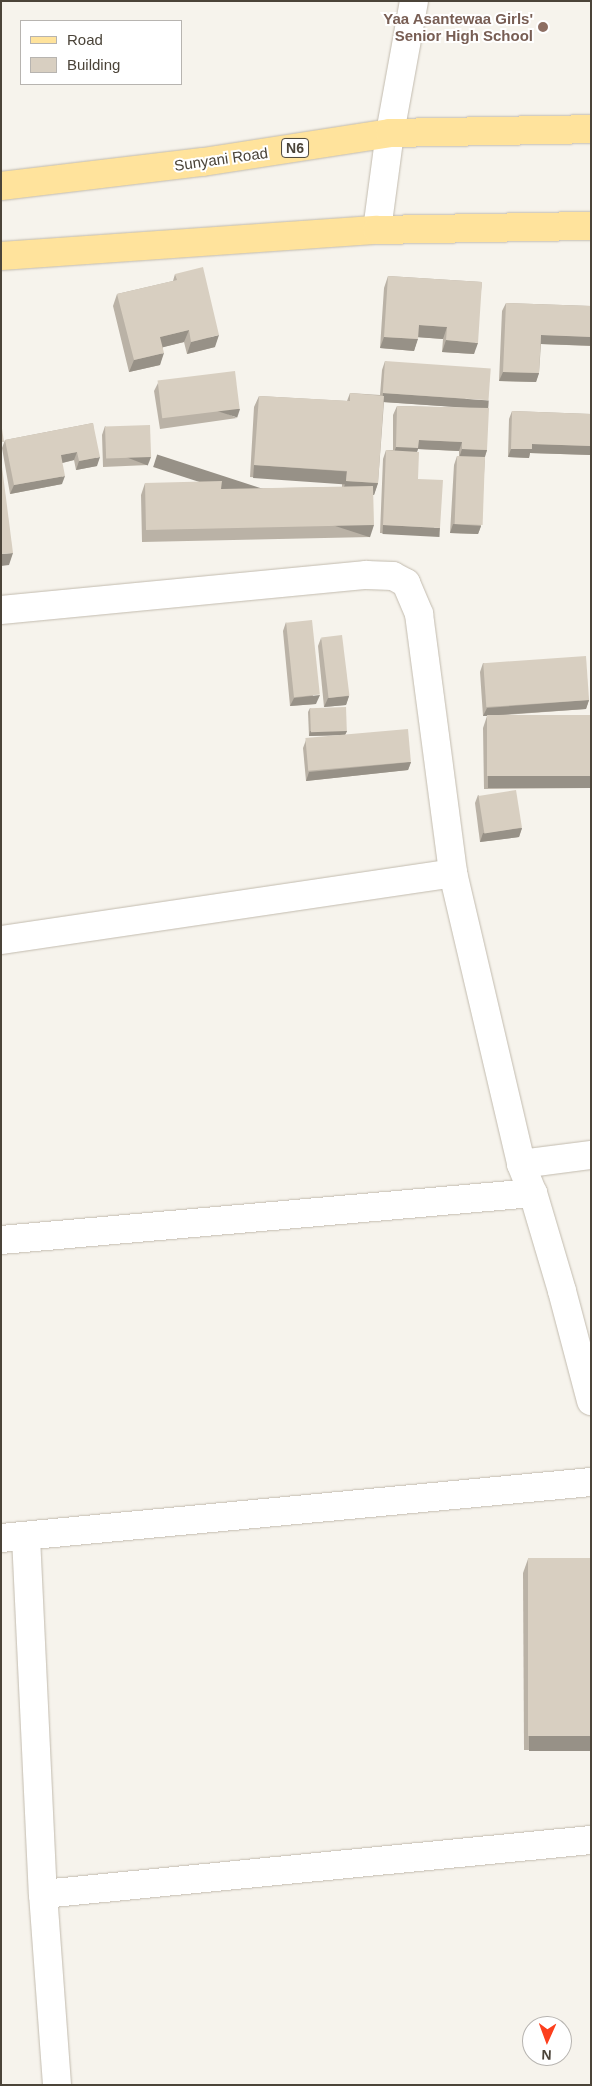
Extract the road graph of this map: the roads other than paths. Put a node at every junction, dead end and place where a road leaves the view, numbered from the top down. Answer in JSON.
{"nodes":[{"id":1,"x":414,"y":1,"type":"edge"},
{"id":2,"x":591,"y":129,"type":"edge"},
{"id":3,"x":390,"y":133,"type":"junction"},
{"id":4,"x":1,"y":186,"type":"edge"},
{"id":5,"x":591,"y":226,"type":"edge"},
{"id":6,"x":377,"y":230,"type":"junction"},
{"id":7,"x":1,"y":256,"type":"edge"},
{"id":8,"x":1,"y":610,"type":"edge"},
{"id":9,"x":452,"y":873,"type":"junction"},
{"id":10,"x":1,"y":940,"type":"edge"},
{"id":11,"x":591,"y":1155,"type":"edge"},
{"id":12,"x":521,"y":1164,"type":"junction"},
{"id":13,"x":533,"y":1193,"type":"junction"},
{"id":14,"x":1,"y":1240,"type":"edge"},
{"id":15,"x":591,"y":1401,"type":"edge"},
{"id":16,"x":591,"y":1482,"type":"edge"},
{"id":17,"x":14,"y":1538,"type":"edge"},
{"id":18,"x":591,"y":1840,"type":"edge"},
{"id":19,"x":43,"y":1894,"type":"junction"},
{"id":20,"x":57,"y":2085,"type":"edge"}],
"edges":[{"from":1,"to":3,"type":"street"},
{"from":2,"to":3,"type":"main road","name":"Sunyani Road","number":"N6"},
{"from":3,"to":4,"type":"main road","name":"Sunyani Road","number":"N6"},
{"from":3,"to":6,"type":"street"},
{"from":5,"to":6,"type":"main road"},
{"from":6,"to":7,"type":"main road"},
{"from":8,"to":9,"type":"street"},
{"from":9,"to":10,"type":"street"},
{"from":9,"to":12,"type":"street"},
{"from":11,"to":12,"type":"street"},
{"from":12,"to":13,"type":"street"},
{"from":13,"to":14,"type":"street"},
{"from":13,"to":15,"type":"street"},
{"from":16,"to":17,"type":"street"},
{"from":17,"to":19,"type":"street"},
{"from":18,"to":19,"type":"street"},
{"from":19,"to":20,"type":"street"}]}
